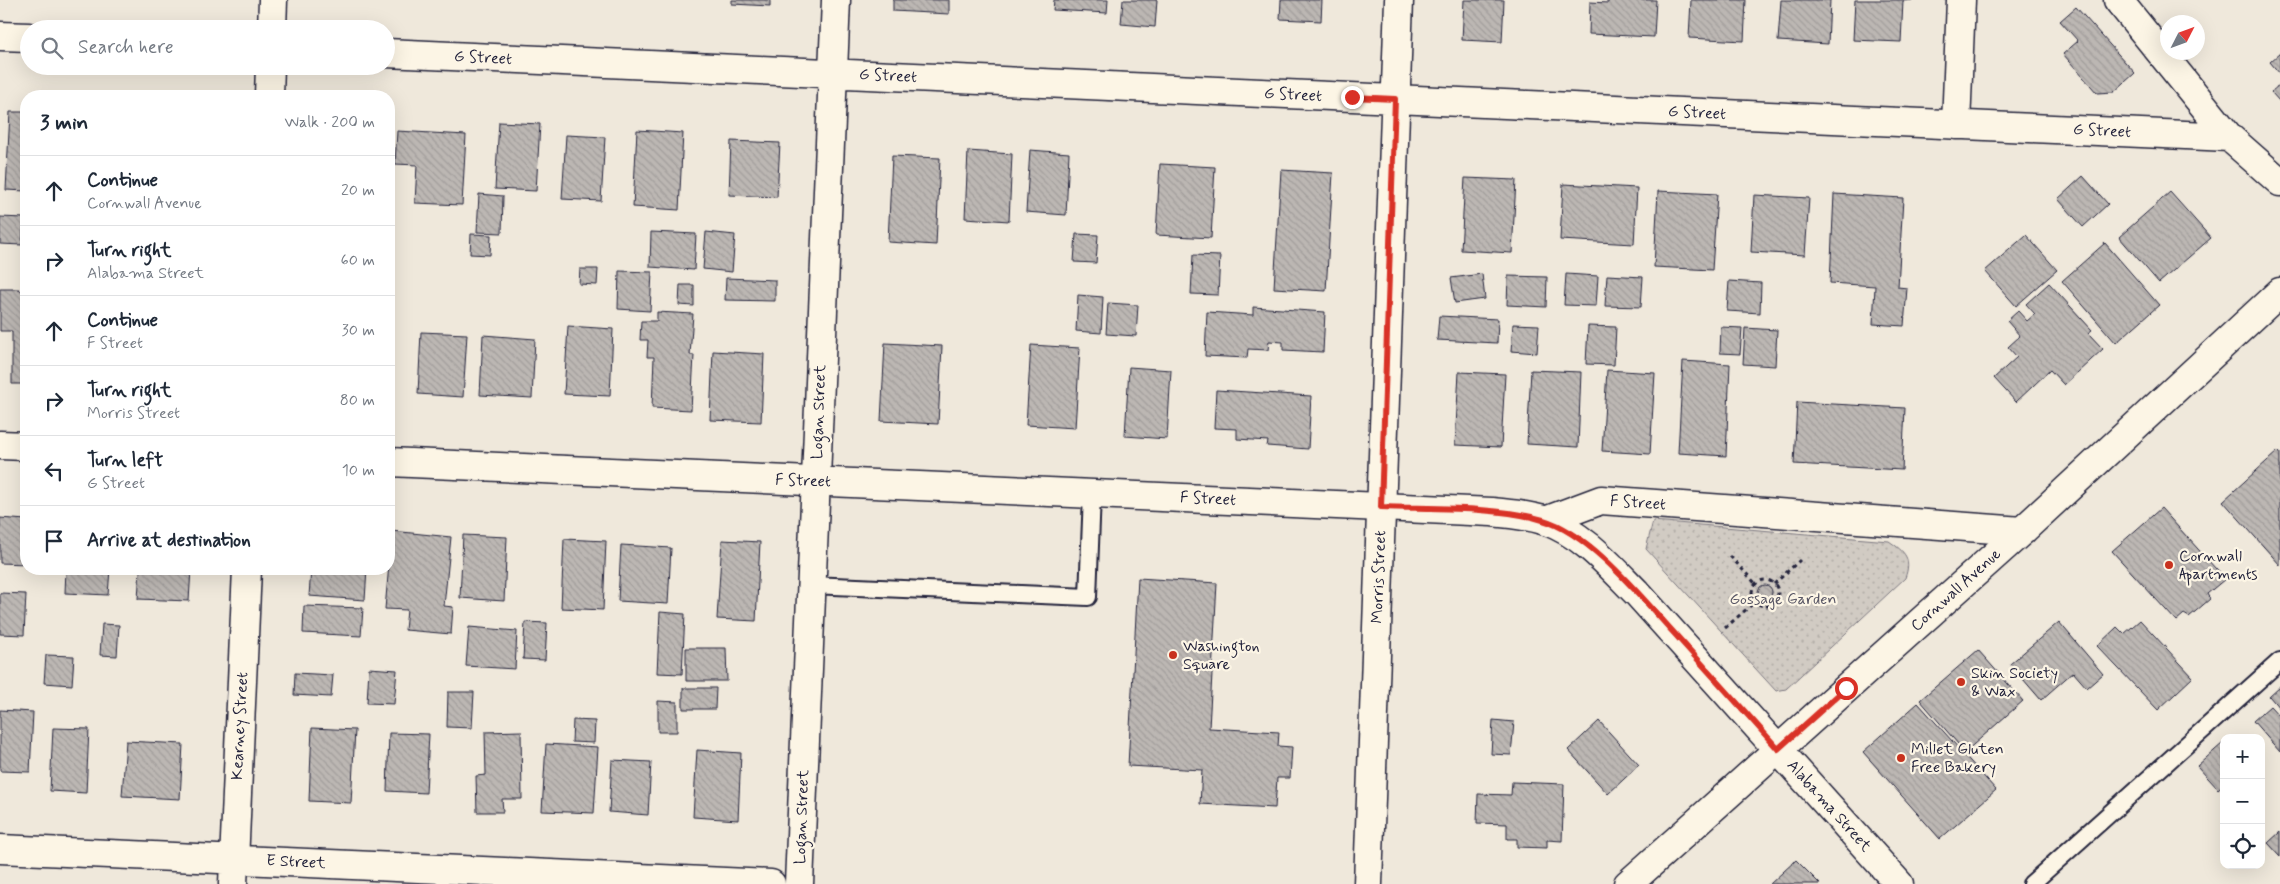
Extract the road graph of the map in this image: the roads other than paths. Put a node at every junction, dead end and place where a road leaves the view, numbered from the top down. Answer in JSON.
{"nodes":[{"id":1,"x":273,"y":0,"type":"edge"},
{"id":2,"x":836,"y":0,"type":"edge"},
{"id":3,"x":1398,"y":0,"type":"edge"},
{"id":4,"x":1961,"y":0,"type":"edge"},
{"id":5,"x":2118,"y":0,"type":"edge"},
{"id":6,"x":272,"y":20,"type":"edge"},
{"id":7,"x":0,"y":36,"type":"edge"},
{"id":8,"x":20,"y":37,"type":"edge"},
{"id":9,"x":395,"y":53,"type":"edge"},
{"id":10,"x":833,"y":74,"type":"junction"},
{"id":11,"x":270,"y":75,"type":"edge"},
{"id":12,"x":269,"y":90,"type":"edge"},
{"id":13,"x":1395,"y":99,"type":"junction"},
{"id":14,"x":1956,"y":125,"type":"junction"},
{"id":15,"x":2229,"y":137,"type":"junction"},
{"id":16,"x":2280,"y":182,"type":"edge"},
{"id":17,"x":2280,"y":292,"type":"edge"},
{"id":18,"x":0,"y":444,"type":"edge"},
{"id":19,"x":20,"y":446,"type":"edge"},
{"id":20,"x":395,"y":462,"type":"edge"},
{"id":21,"x":816,"y":481,"type":"junction"},
{"id":22,"x":1092,"y":494,"type":"junction"},
{"id":23,"x":1381,"y":507,"type":"junction"},
{"id":24,"x":1545,"y":521,"type":"junction"},
{"id":25,"x":2022,"y":531,"type":"junction"},
{"id":26,"x":247,"y":575,"type":"edge"},
{"id":27,"x":811,"y":584,"type":"junction"},
{"id":28,"x":2280,"y":661,"type":"edge"},
{"id":29,"x":1778,"y":749,"type":"junction"},
{"id":30,"x":0,"y":849,"type":"edge"},
{"id":31,"x":234,"y":872,"type":"edge"},
{"id":32,"x":771,"y":884,"type":"edge"},
{"id":33,"x":799,"y":884,"type":"edge"},
{"id":34,"x":1368,"y":884,"type":"edge"},
{"id":35,"x":1628,"y":884,"type":"edge"},
{"id":36,"x":1899,"y":884,"type":"edge"},
{"id":37,"x":2031,"y":884,"type":"edge"}],
"edges":[{"from":1,"to":6,"type":"street"},
{"from":2,"to":10,"type":"street","name":"Logan Street"},
{"from":3,"to":13,"type":"street","name":"Morris Street"},
{"from":4,"to":14,"type":"street"},
{"from":5,"to":15,"type":"street"},
{"from":7,"to":8,"type":"street"},
{"from":9,"to":10,"type":"street","name":"G Street"},
{"from":10,"to":13,"type":"street","name":"G Street"},
{"from":10,"to":21,"type":"street","name":"Logan Street"},
{"from":11,"to":12,"type":"street"},
{"from":13,"to":14,"type":"street","name":"G Street"},
{"from":13,"to":23,"type":"street","name":"Morris Street"},
{"from":14,"to":15,"type":"street","name":"G Street"},
{"from":15,"to":16,"type":"street"},
{"from":17,"to":25,"type":"street","name":"Cornwall Avenue"},
{"from":18,"to":19,"type":"street"},
{"from":20,"to":21,"type":"street","name":"F Street"},
{"from":21,"to":22,"type":"street","name":"F Street"},
{"from":21,"to":27,"type":"street","name":"Logan Street"},
{"from":22,"to":23,"type":"street","name":"F Street"},
{"from":22,"to":27,"type":"lane"},
{"from":23,"to":24,"type":"street","name":"F Street"},
{"from":23,"to":34,"type":"street","name":"Morris Street"},
{"from":24,"to":25,"type":"street","name":"F Street"},
{"from":24,"to":29,"type":"street","name":"Alabama Street"},
{"from":25,"to":29,"type":"street","name":"Cornwall Avenue"},
{"from":26,"to":31,"type":"street","name":"Kearney Street"},
{"from":27,"to":33,"type":"street","name":"Logan Street"},
{"from":28,"to":37,"type":"lane"},
{"from":29,"to":35,"type":"street","name":"Cornwall Avenue"},
{"from":29,"to":36,"type":"street","name":"Alabama Street"},
{"from":30,"to":31,"type":"street","name":"E Street"},
{"from":31,"to":32,"type":"street","name":"E Street"}]}
